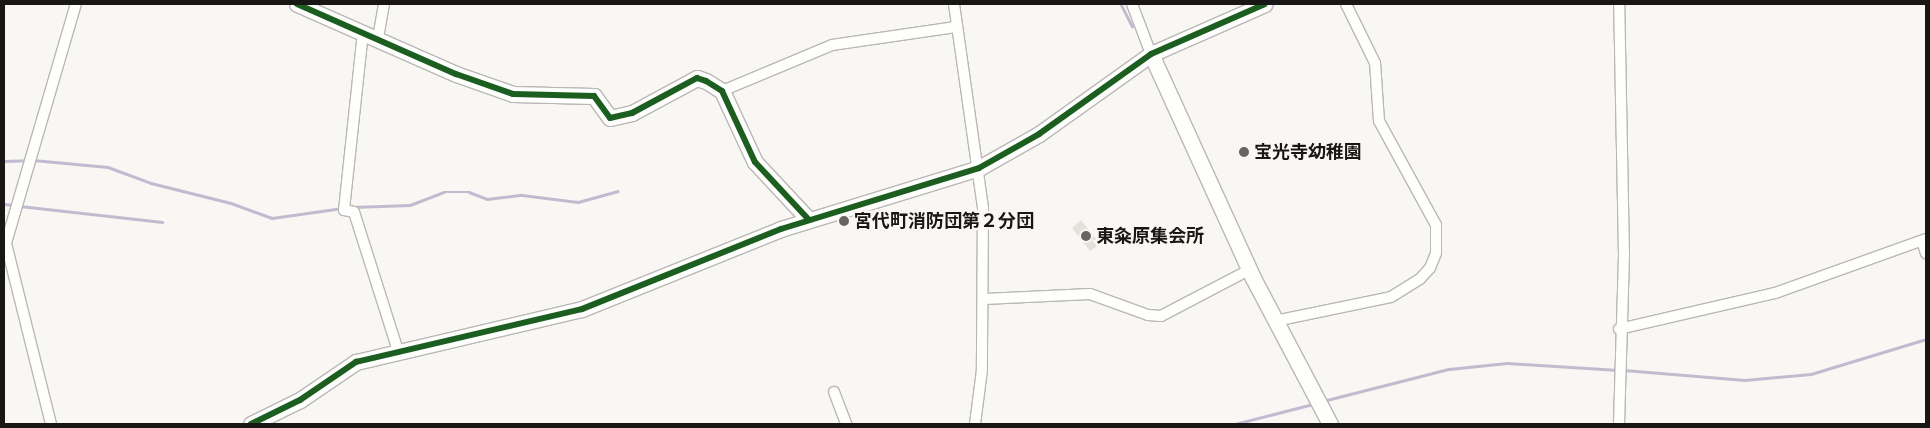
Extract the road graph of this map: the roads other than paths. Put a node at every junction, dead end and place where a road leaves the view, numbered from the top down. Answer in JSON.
{"nodes":[{"id":1,"x":76,"y":4,"type":"edge"},
{"id":2,"x":298,"y":4,"type":"edge"},
{"id":3,"x":384,"y":4,"type":"edge"},
{"id":4,"x":954,"y":4,"type":"edge"},
{"id":5,"x":1132,"y":4,"type":"edge"},
{"id":6,"x":1265,"y":4,"type":"edge"},
{"id":7,"x":1346,"y":4,"type":"edge"},
{"id":8,"x":1619,"y":4,"type":"edge"},
{"id":9,"x":956,"y":27,"type":"junction"},
{"id":10,"x":363,"y":32,"type":"junction"},
{"id":11,"x":378,"y":38,"type":"junction"},
{"id":12,"x":1151,"y":54,"type":"junction"},
{"id":13,"x":722,"y":91,"type":"junction"},
{"id":14,"x":979,"y":168,"type":"junction"},
{"id":15,"x":808,"y":220,"type":"junction"},
{"id":16,"x":5,"y":239,"type":"edge"},
{"id":17,"x":1924,"y":240,"type":"edge"},
{"id":18,"x":1926,"y":253,"type":"edge"},
{"id":19,"x":1249,"y":270,"type":"junction"},
{"id":20,"x":984,"y":299,"type":"junction"},
{"id":21,"x":1275,"y":321,"type":"junction"},
{"id":22,"x":1619,"y":329,"type":"junction"},
{"id":23,"x":398,"y":351,"type":"junction"},
{"id":24,"x":834,"y":392,"type":"dead end"},
{"id":25,"x":51,"y":424,"type":"edge"},
{"id":26,"x":251,"y":424,"type":"edge"},
{"id":27,"x":846,"y":424,"type":"edge"},
{"id":28,"x":975,"y":424,"type":"edge"},
{"id":29,"x":1330,"y":424,"type":"edge"},
{"id":30,"x":1619,"y":424,"type":"edge"}],
"edges":[{"from":1,"to":16,"type":"street"},
{"from":2,"to":10,"type":"street"},
{"from":3,"to":11,"type":"street"},
{"from":4,"to":9,"type":"street"},
{"from":5,"to":12,"type":"street"},
{"from":6,"to":12,"type":"street"},
{"from":7,"to":21,"type":"street"},
{"from":8,"to":22,"type":"street"},
{"from":9,"to":13,"type":"street"},
{"from":9,"to":14,"type":"street"},
{"from":10,"to":11,"type":"street"},
{"from":10,"to":23,"type":"street"},
{"from":11,"to":13,"type":"street"},
{"from":12,"to":14,"type":"street"},
{"from":12,"to":19,"type":"street"},
{"from":13,"to":15,"type":"street"},
{"from":14,"to":15,"type":"street"},
{"from":14,"to":20,"type":"street"},
{"from":15,"to":23,"type":"street"},
{"from":16,"to":25,"type":"street"},
{"from":17,"to":18,"type":"street"},
{"from":17,"to":22,"type":"street"},
{"from":19,"to":20,"type":"street"},
{"from":19,"to":21,"type":"street"},
{"from":20,"to":28,"type":"street"},
{"from":21,"to":29,"type":"street"},
{"from":22,"to":30,"type":"street"},
{"from":23,"to":26,"type":"street"},
{"from":24,"to":27,"type":"street"}]}
